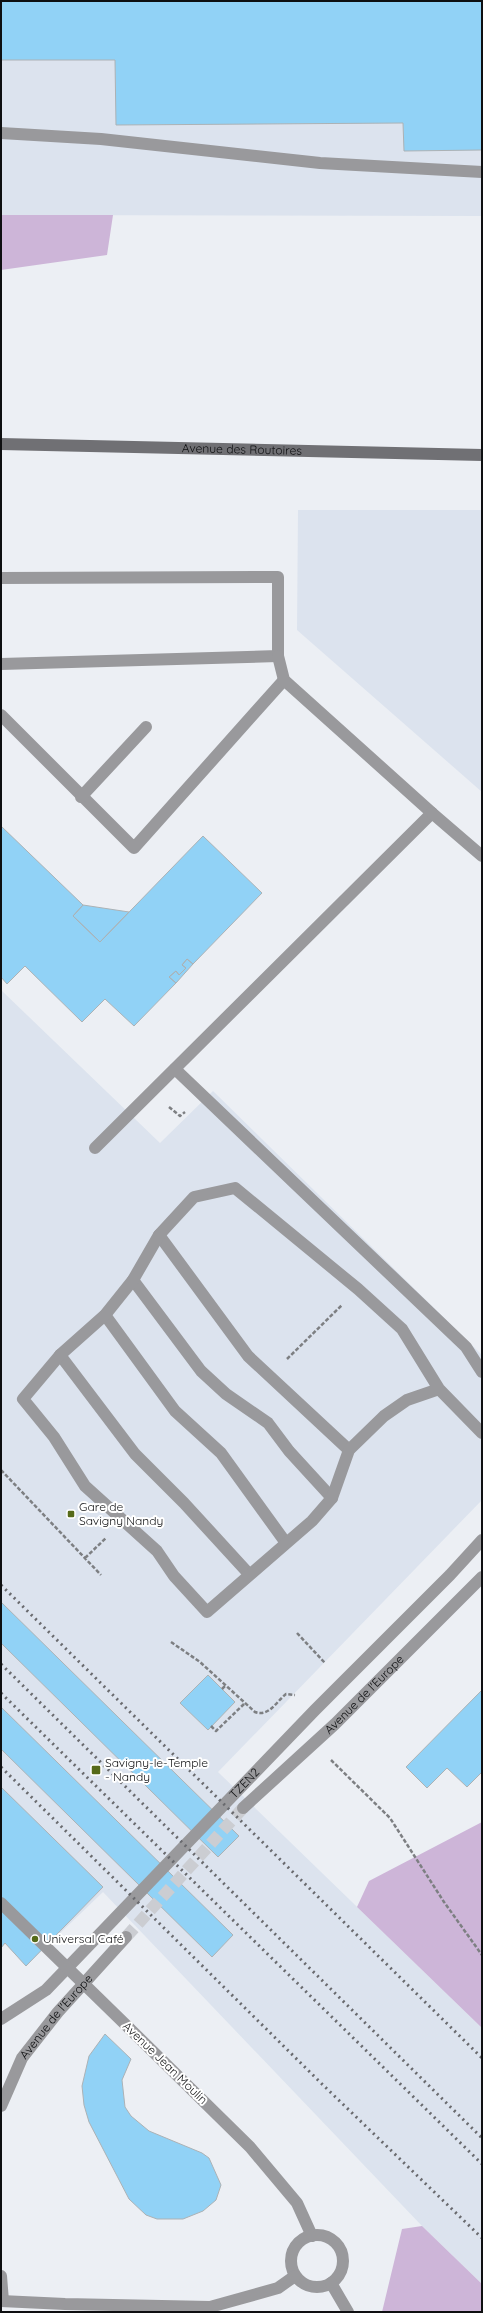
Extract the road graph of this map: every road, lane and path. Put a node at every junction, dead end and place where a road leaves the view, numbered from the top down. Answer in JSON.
{"nodes":[{"id":1,"x":1,"y":133,"type":"edge"},
{"id":2,"x":482,"y":172,"type":"edge"},
{"id":3,"x":1,"y":444,"type":"edge"},
{"id":4,"x":482,"y":455,"type":"edge"},
{"id":5,"x":1,"y":578,"type":"edge"},
{"id":6,"x":278,"y":656,"type":"junction"},
{"id":7,"x":1,"y":664,"type":"edge"},
{"id":8,"x":284,"y":680,"type":"junction"},
{"id":9,"x":1,"y":715,"type":"edge"},
{"id":10,"x":146,"y":727,"type":"dead end"},
{"id":11,"x":80,"y":797,"type":"junction"},
{"id":12,"x":432,"y":813,"type":"junction"},
{"id":13,"x":482,"y":856,"type":"edge"},
{"id":14,"x":175,"y":1069,"type":"junction"},
{"id":15,"x":96,"y":1148,"type":"dead end"},
{"id":16,"x":159,"y":1235,"type":"junction"},
{"id":17,"x":133,"y":1280,"type":"junction"},
{"id":18,"x":343,"y":1304,"type":"dead end"},
{"id":19,"x":105,"y":1315,"type":"junction"},
{"id":20,"x":60,"y":1355,"type":"junction"},
{"id":21,"x":284,"y":1362,"type":"dead end"},
{"id":22,"x":482,"y":1372,"type":"edge"},
{"id":23,"x":439,"y":1389,"type":"junction"},
{"id":24,"x":482,"y":1433,"type":"edge"},
{"id":25,"x":349,"y":1450,"type":"junction"},
{"id":26,"x":1,"y":1470,"type":"edge"},
{"id":27,"x":332,"y":1498,"type":"junction"},
{"id":28,"x":106,"y":1537,"type":"dead end"},
{"id":29,"x":482,"y":1540,"type":"edge"},
{"id":30,"x":286,"y":1543,"type":"junction"},
{"id":31,"x":85,"y":1558,"type":"junction"},
{"id":32,"x":248,"y":1574,"type":"junction"},
{"id":33,"x":101,"y":1575,"type":"dead end"},
{"id":34,"x":482,"y":1577,"type":"edge"},
{"id":35,"x":298,"y":1633,"type":"dead end"},
{"id":36,"x":171,"y":1642,"type":"dead end"},
{"id":37,"x":325,"y":1663,"type":"dead end"},
{"id":38,"x":226,"y":1686,"type":"junction"},
{"id":39,"x":222,"y":1689,"type":"dead end"},
{"id":40,"x":295,"y":1695,"type":"dead end"},
{"id":41,"x":244,"y":1704,"type":"junction"},
{"id":42,"x":211,"y":1726,"type":"dead end"},
{"id":43,"x":316,"y":1741,"type":"junction"},
{"id":44,"x":243,"y":1808,"type":"tunnel mouth"},
{"id":45,"x":1,"y":1903,"type":"edge"},
{"id":46,"x":126,"y":1937,"type":"tunnel mouth"},
{"id":47,"x":482,"y":1955,"type":"edge"},
{"id":48,"x":1,"y":2019,"type":"edge"},
{"id":49,"x":1,"y":2106,"type":"edge"},
{"id":50,"x":312,"y":2236,"type":"junction"},
{"id":51,"x":1,"y":2276,"type":"edge"},
{"id":52,"x":295,"y":2276,"type":"junction"},
{"id":53,"x":332,"y":2283,"type":"junction"},
{"id":54,"x":2,"y":2301,"type":"edge"},
{"id":55,"x":348,"y":2312,"type":"edge"}],
"edges":[{"from":1,"to":2,"type":"street"},
{"from":3,"to":4,"type":"street","name":"Avenue des Routoires"},
{"from":5,"to":6,"type":"street"},
{"from":6,"to":7,"type":"street"},
{"from":6,"to":8,"type":"street"},
{"from":8,"to":11,"type":"street"},
{"from":8,"to":12,"type":"street"},
{"from":9,"to":11,"type":"street"},
{"from":10,"to":11,"type":"street"},
{"from":12,"to":13,"type":"street"},
{"from":12,"to":14,"type":"street"},
{"from":14,"to":15,"type":"street"},
{"from":14,"to":22,"type":"street"},
{"from":16,"to":17,"type":"street"},
{"from":16,"to":23,"type":"street"},
{"from":16,"to":25,"type":"street"},
{"from":17,"to":19,"type":"street"},
{"from":17,"to":27,"type":"street"},
{"from":18,"to":21,"type":"path"},
{"from":19,"to":20,"type":"street"},
{"from":19,"to":30,"type":"street"},
{"from":20,"to":32,"type":"street"},
{"from":20,"to":32,"type":"street"},
{"from":23,"to":24,"type":"street"},
{"from":23,"to":25,"type":"street"},
{"from":25,"to":27,"type":"street"},
{"from":26,"to":31,"type":"path"},
{"from":27,"to":30,"type":"street"},
{"from":28,"to":31,"type":"path"},
{"from":29,"to":48,"type":"street","name":"TZEN2"},
{"from":30,"to":32,"type":"street"},
{"from":31,"to":33,"type":"path"},
{"from":34,"to":43,"type":"street","name":"Avenue de l'Europe"},
{"from":35,"to":37,"type":"path"},
{"from":36,"to":38,"type":"path"},
{"from":38,"to":39,"type":"path"},
{"from":38,"to":41,"type":"path"},
{"from":40,"to":41,"type":"path"},
{"from":41,"to":42,"type":"path"},
{"from":43,"to":44,"type":"street","name":"Avenue de l'Europe"},
{"from":43,"to":47,"type":"path"},
{"from":45,"to":50,"type":"street","name":"Avenue Jean Moulin","bridge":true},
{"from":46,"to":49,"type":"street","name":"Avenue de l'Europe"},
{"from":50,"to":52,"type":"street"},
{"from":50,"to":53,"type":"street"},
{"from":51,"to":54,"type":"street"},
{"from":52,"to":53,"type":"street"},
{"from":52,"to":54,"type":"street"},
{"from":53,"to":55,"type":"street"}]}
